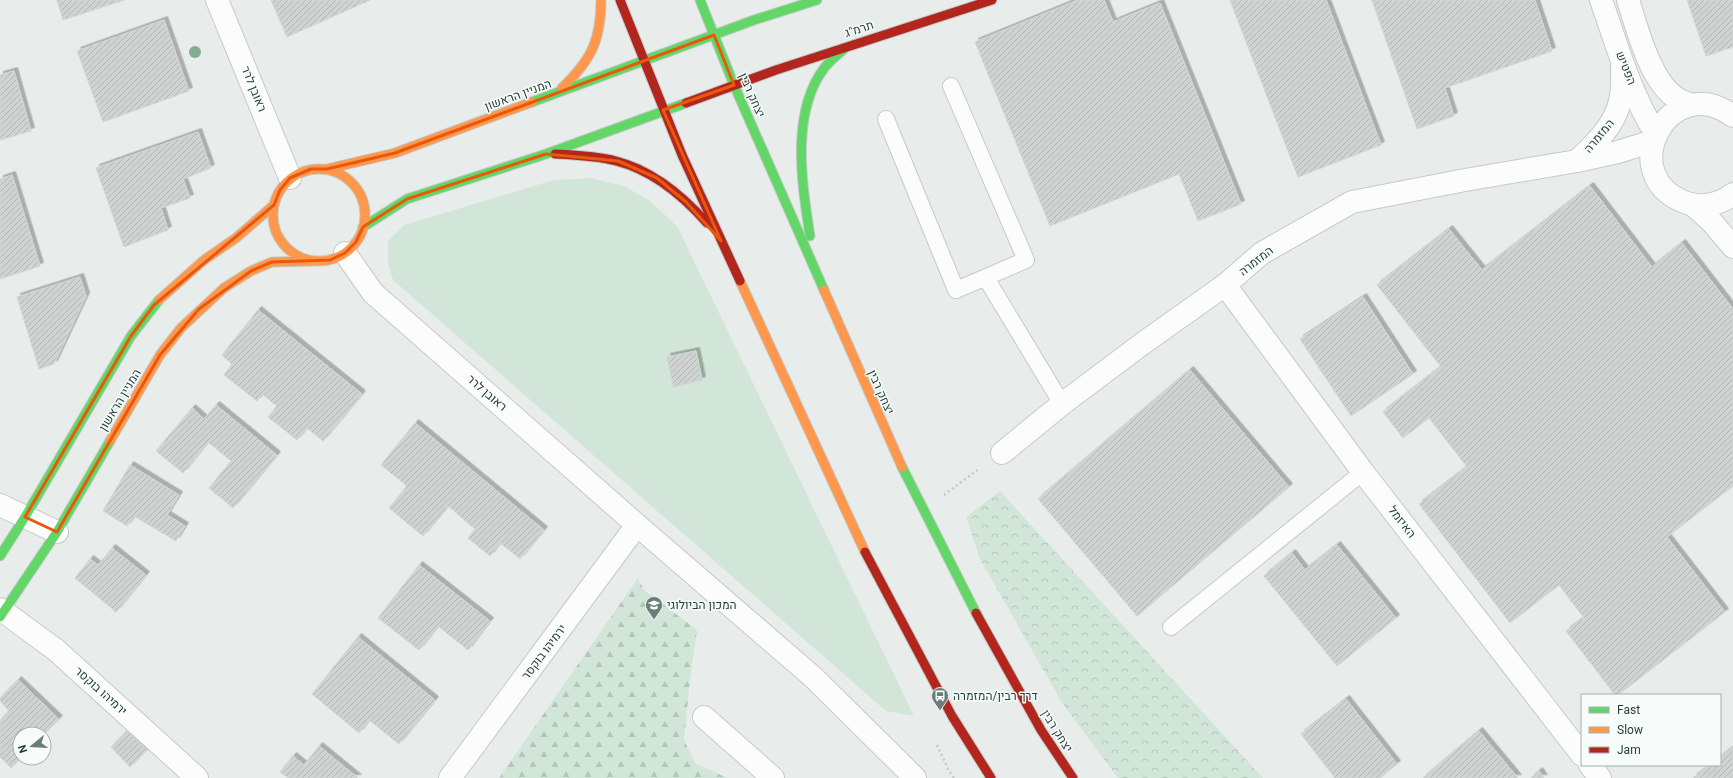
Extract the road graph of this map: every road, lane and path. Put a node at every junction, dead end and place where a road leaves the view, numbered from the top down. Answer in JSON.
{"nodes":[{"id":1,"x":217,"y":0,"type":"edge"},
{"id":2,"x":601,"y":0,"type":"edge"},
{"id":3,"x":620,"y":0,"type":"edge"},
{"id":4,"x":700,"y":0,"type":"edge"},
{"id":5,"x":817,"y":0,"type":"edge"},
{"id":6,"x":992,"y":0,"type":"edge"},
{"id":7,"x":1601,"y":0,"type":"edge"},
{"id":8,"x":1628,"y":0,"type":"edge"},
{"id":9,"x":714,"y":35,"type":"junction"},
{"id":10,"x":859,"y":42,"type":"junction"},
{"id":11,"x":644,"y":60,"type":"junction"},
{"id":12,"x":1622,"y":61,"type":"junction"},
{"id":13,"x":734,"y":85,"type":"junction"},
{"id":14,"x":951,"y":86,"type":"dead end"},
{"id":15,"x":556,"y":94,"type":"junction"},
{"id":16,"x":1692,"y":105,"type":"junction"},
{"id":17,"x":1727,"y":108,"type":"edge"},
{"id":18,"x":663,"y":110,"type":"junction"},
{"id":19,"x":886,"y":119,"type":"dead end"},
{"id":20,"x":1655,"y":137,"type":"junction"},
{"id":21,"x":546,"y":154,"type":"junction"},
{"id":22,"x":1577,"y":161,"type":"junction"},
{"id":23,"x":327,"y":169,"type":"junction"},
{"id":24,"x":290,"y":178,"type":"junction"},
{"id":25,"x":1733,"y":194,"type":"edge"},
{"id":26,"x":1692,"y":204,"type":"junction"},
{"id":27,"x":274,"y":205,"type":"junction"},
{"id":28,"x":363,"y":228,"type":"junction"},
{"id":29,"x":720,"y":241,"type":"junction"},
{"id":30,"x":1733,"y":246,"type":"edge"},
{"id":31,"x":345,"y":253,"type":"junction"},
{"id":32,"x":314,"y":261,"type":"junction"},
{"id":33,"x":986,"y":278,"type":"junction"},
{"id":34,"x":1226,"y":285,"type":"junction"},
{"id":35,"x":825,"y":291,"type":"junction"},
{"id":36,"x":1062,"y":404,"type":"junction"},
{"id":37,"x":1002,"y":453,"type":"joint"},
{"id":38,"x":1363,"y":472,"type":"junction"},
{"id":39,"x":0,"y":505,"type":"edge"},
{"id":40,"x":922,"y":510,"type":"junction"},
{"id":41,"x":25,"y":517,"type":"junction"},
{"id":42,"x":637,"y":525,"type":"junction"},
{"id":43,"x":57,"y":532,"type":"junction"},
{"id":44,"x":0,"y":556,"type":"edge"},
{"id":45,"x":1,"y":612,"type":"edge"},
{"id":46,"x":1171,"y":627,"type":"dead end"},
{"id":47,"x":704,"y":717,"type":"dead end"},
{"id":48,"x":1581,"y":754,"type":"edge"},
{"id":49,"x":1591,"y":766,"type":"edge"},
{"id":50,"x":197,"y":778,"type":"edge"},
{"id":51,"x":450,"y":778,"type":"edge"},
{"id":52,"x":773,"y":778,"type":"edge"},
{"id":53,"x":915,"y":778,"type":"edge"},
{"id":54,"x":991,"y":778,"type":"edge"},
{"id":55,"x":1073,"y":778,"type":"edge"},
{"id":56,"x":1600,"y":778,"type":"edge"}],
"edges":[{"from":1,"to":24,"type":"street","name":"ראובן לרר"},
{"from":2,"to":15,"type":"main road"},
{"from":3,"to":11,"type":"main road"},
{"from":4,"to":9,"type":"main road","name":"יצחק רבין"},
{"from":5,"to":9,"type":"main road"},
{"from":6,"to":10,"type":"main road","name":"תרמ\"ג"},
{"from":7,"to":12,"type":"street","name":"הפטיש"},
{"from":8,"to":16,"type":"street","name":"הפטיש"},
{"from":9,"to":11,"type":"main road","name":"המניין הראשון"},
{"from":9,"to":13,"type":"main road","name":"יצחק רבין"},
{"from":10,"to":13,"type":"main road","name":"תרמ\"ג"},
{"from":10,"to":35,"type":"main road"},
{"from":11,"to":15,"type":"main road","name":"המניין הראשון"},
{"from":11,"to":18,"type":"main road"},
{"from":12,"to":20,"type":"street","name":"הפטיש"},
{"from":12,"to":22,"type":"street","name":"המזמרה"},
{"from":13,"to":18,"type":"main road"},
{"from":13,"to":35,"type":"main road","name":"יצחק רבין"},
{"from":14,"to":33,"type":"lane"},
{"from":15,"to":23,"type":"main road","name":"המניין הראשון"},
{"from":16,"to":17,"type":"street"},
{"from":16,"to":20,"type":"street"},
{"from":18,"to":21,"type":"main road"},
{"from":18,"to":29,"type":"main road"},
{"from":19,"to":33,"type":"lane"},
{"from":20,"to":22,"type":"street","name":"המזמרה"},
{"from":20,"to":26,"type":"street"},
{"from":21,"to":28,"type":"main road"},
{"from":21,"to":29,"type":"main road"},
{"from":22,"to":34,"type":"street","name":"המזמרה"},
{"from":23,"to":24,"type":"main road"},
{"from":23,"to":28,"type":"main road"},
{"from":24,"to":27,"type":"main road"},
{"from":25,"to":26,"type":"street"},
{"from":26,"to":30,"type":"street"},
{"from":27,"to":32,"type":"main road"},
{"from":27,"to":41,"type":"main road","name":"המניין הראשון"},
{"from":28,"to":31,"type":"main road"},
{"from":29,"to":54,"type":"main road"},
{"from":31,"to":32,"type":"main road"},
{"from":31,"to":42,"type":"street","name":"ראובן לרר"},
{"from":32,"to":43,"type":"main road","name":"המניין הראשון"},
{"from":33,"to":36,"type":"lane"},
{"from":34,"to":36,"type":"street","name":"המזמרה"},
{"from":34,"to":38,"type":"street","name":"האיזמל"},
{"from":35,"to":40,"type":"main road","name":"יצחק רבין"},
{"from":36,"to":37,"type":"street","name":"המזמרה"},
{"from":37,"to":40,"type":"path"},
{"from":38,"to":46,"type":"lane"},
{"from":38,"to":48,"type":"street","name":"האיזמל"},
{"from":39,"to":41,"type":"street"},
{"from":40,"to":55,"type":"main road","name":"יצחק רבין"},
{"from":41,"to":43,"type":"street"},
{"from":41,"to":44,"type":"main road","name":"המניין הראשון"},
{"from":42,"to":51,"type":"street","name":"ירמיהו בוקסר"},
{"from":42,"to":53,"type":"street","name":"ראובן לרר"},
{"from":43,"to":45,"type":"main road","name":"המניין הראשון"},
{"from":45,"to":50,"type":"street","name":"ירמיהו בוקסר"},
{"from":47,"to":52,"type":"street"},
{"from":49,"to":56,"type":"street"}]}
